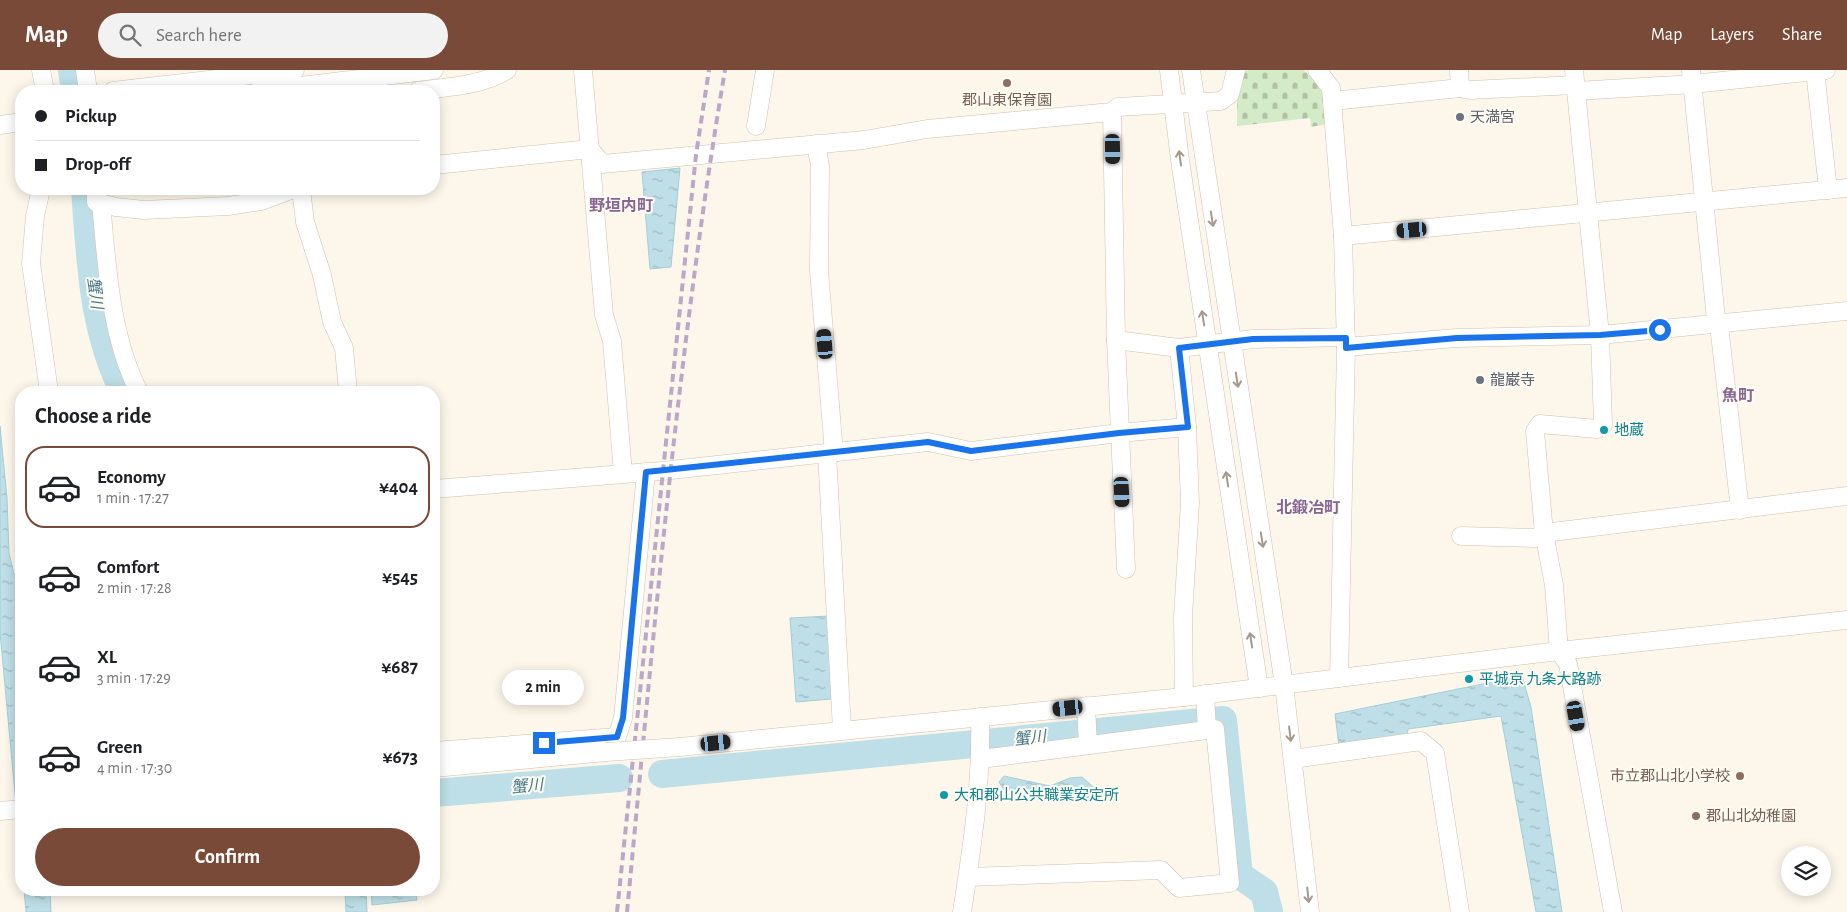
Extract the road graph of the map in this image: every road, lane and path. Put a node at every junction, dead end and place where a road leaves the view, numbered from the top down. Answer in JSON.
{"nodes":[{"id":1,"x":41,"y":70,"type":"edge"},
{"id":2,"x":85,"y":70,"type":"edge"},
{"id":3,"x":434,"y":70,"type":"edge"},
{"id":4,"x":507,"y":70,"type":"edge"},
{"id":5,"x":583,"y":70,"type":"edge"},
{"id":6,"x":765,"y":70,"type":"edge"},
{"id":7,"x":1169,"y":70,"type":"edge"},
{"id":8,"x":1191,"y":70,"type":"edge"},
{"id":9,"x":1236,"y":70,"type":"edge"},
{"id":10,"x":1317,"y":70,"type":"edge"},
{"id":11,"x":1459,"y":70,"type":"edge"},
{"id":12,"x":1819,"y":70,"type":"edge"},
{"id":13,"x":284,"y":72,"type":"edge"},
{"id":14,"x":1692,"y":77,"type":"edge"},
{"id":15,"x":1575,"y":82,"type":"edge"},
{"id":16,"x":44,"y":85,"type":"edge"},
{"id":17,"x":87,"y":85,"type":"edge"},
{"id":18,"x":167,"y":85,"type":"edge"},
{"id":19,"x":308,"y":85,"type":"edge"},
{"id":20,"x":440,"y":88,"type":"edge"},
{"id":21,"x":1460,"y":88,"type":"junction"},
{"id":22,"x":1332,"y":101,"type":"junction"},
{"id":23,"x":1194,"y":102,"type":"junction"},
{"id":24,"x":1172,"y":103,"type":"junction"},
{"id":25,"x":1112,"y":112,"type":"junction"},
{"id":26,"x":15,"y":123,"type":"edge"},
{"id":27,"x":0,"y":125,"type":"edge"},
{"id":28,"x":756,"y":126,"type":"dead end"},
{"id":29,"x":816,"y":144,"type":"junction"},
{"id":30,"x":590,"y":149,"type":"junction"},
{"id":31,"x":440,"y":164,"type":"edge"},
{"id":32,"x":1847,"y":188,"type":"edge"},
{"id":33,"x":1828,"y":190,"type":"junction"},
{"id":34,"x":40,"y":195,"type":"edge"},
{"id":35,"x":277,"y":195,"type":"edge"},
{"id":36,"x":302,"y":195,"type":"edge"},
{"id":37,"x":98,"y":196,"type":"edge"},
{"id":38,"x":1705,"y":201,"type":"junction"},
{"id":39,"x":1589,"y":211,"type":"junction"},
{"id":40,"x":1343,"y":236,"type":"junction"},
{"id":41,"x":1847,"y":311,"type":"edge"},
{"id":42,"x":1719,"y":325,"type":"junction"},
{"id":43,"x":1600,"y":335,"type":"junction"},
{"id":44,"x":1116,"y":340,"type":"junction"},
{"id":45,"x":1231,"y":341,"type":"junction"},
{"id":46,"x":1346,"y":342,"type":"junction"},
{"id":47,"x":1207,"y":344,"type":"junction"},
{"id":48,"x":1179,"y":348,"type":"junction"},
{"id":49,"x":48,"y":386,"type":"edge"},
{"id":50,"x":137,"y":386,"type":"edge"},
{"id":51,"x":347,"y":386,"type":"edge"},
{"id":52,"x":1188,"y":427,"type":"junction"},
{"id":53,"x":1119,"y":433,"type":"junction"},
{"id":54,"x":831,"y":453,"type":"junction"},
{"id":55,"x":646,"y":472,"type":"junction"},
{"id":56,"x":623,"y":473,"type":"junction"},
{"id":57,"x":440,"y":488,"type":"edge"},
{"id":58,"x":1847,"y":496,"type":"edge"},
{"id":59,"x":1740,"y":510,"type":"junction"},
{"id":60,"x":1544,"y":532,"type":"junction"},
{"id":61,"x":1461,"y":536,"type":"dead end"},
{"id":62,"x":1126,"y":569,"type":"dead end"},
{"id":63,"x":1847,"y":620,"type":"edge"},
{"id":64,"x":1559,"y":651,"type":"junction"},
{"id":65,"x":1339,"y":678,"type":"junction"},
{"id":66,"x":1284,"y":685,"type":"junction"},
{"id":67,"x":1259,"y":688,"type":"junction"},
{"id":68,"x":1205,"y":694,"type":"junction"},
{"id":69,"x":1184,"y":697,"type":"junction"},
{"id":70,"x":1086,"y":706,"type":"junction"},
{"id":71,"x":980,"y":717,"type":"junction"},
{"id":72,"x":842,"y":730,"type":"junction"},
{"id":73,"x":1207,"y":730,"type":"junction"},
{"id":74,"x":1088,"y":745,"type":"junction"},
{"id":75,"x":440,"y":752,"type":"edge"},
{"id":76,"x":981,"y":759,"type":"junction"},
{"id":77,"x":1293,"y":759,"type":"junction"},
{"id":78,"x":440,"y":767,"type":"edge"},
{"id":79,"x":15,"y":810,"type":"edge"},
{"id":80,"x":0,"y":811,"type":"edge"},
{"id":81,"x":968,"y":877,"type":"junction"},
{"id":82,"x":962,"y":912,"type":"edge"},
{"id":83,"x":1310,"y":912,"type":"edge"},
{"id":84,"x":1460,"y":912,"type":"edge"},
{"id":85,"x":1612,"y":912,"type":"edge"}],
"edges":[{"from":1,"to":16,"type":"street"},
{"from":2,"to":17,"type":"street"},
{"from":3,"to":19,"type":"street"},
{"from":4,"to":20,"type":"street"},
{"from":5,"to":30,"type":"street"},
{"from":6,"to":28,"type":"street"},
{"from":7,"to":24,"type":"street"},
{"from":8,"to":23,"type":"street"},
{"from":9,"to":23,"type":"street"},
{"from":10,"to":22,"type":"street"},
{"from":11,"to":21,"type":"street"},
{"from":12,"to":14,"type":"street"},
{"from":12,"to":33,"type":"street"},
{"from":13,"to":18,"type":"street"},
{"from":14,"to":15,"type":"street"},
{"from":14,"to":38,"type":"street"},
{"from":15,"to":21,"type":"street"},
{"from":15,"to":39,"type":"street"},
{"from":21,"to":22,"type":"street"},
{"from":22,"to":40,"type":"street"},
{"from":23,"to":24,"type":"street"},
{"from":23,"to":45,"type":"street","one_way":true},
{"from":24,"to":25,"type":"street"},
{"from":47,"to":24,"type":"street","one_way":true},
{"from":25,"to":29,"type":"street"},
{"from":25,"to":44,"type":"street"},
{"from":26,"to":27,"type":"street"},
{"from":29,"to":30,"type":"street"},
{"from":29,"to":54,"type":"street"},
{"from":30,"to":31,"type":"street"},
{"from":30,"to":56,"type":"street"},
{"from":32,"to":33,"type":"street"},
{"from":33,"to":38,"type":"street"},
{"from":34,"to":49,"type":"street"},
{"from":35,"to":37,"type":"street"},
{"from":36,"to":51,"type":"street"},
{"from":37,"to":50,"type":"street"},
{"from":38,"to":39,"type":"street"},
{"from":38,"to":42,"type":"street"},
{"from":39,"to":40,"type":"street"},
{"from":39,"to":43,"type":"street"},
{"from":40,"to":46,"type":"street"},
{"from":41,"to":42,"type":"street"},
{"from":42,"to":43,"type":"street"},
{"from":42,"to":59,"type":"street"},
{"from":43,"to":46,"type":"street"},
{"from":43,"to":60,"type":"street"},
{"from":44,"to":48,"type":"street"},
{"from":44,"to":53,"type":"street"},
{"from":45,"to":46,"type":"street"},
{"from":45,"to":47,"type":"street"},
{"from":45,"to":66,"type":"street","one_way":true},
{"from":46,"to":65,"type":"street"},
{"from":47,"to":48,"type":"street"},
{"from":67,"to":47,"type":"street","one_way":true},
{"from":48,"to":52,"type":"street"},
{"from":52,"to":53,"type":"street"},
{"from":52,"to":69,"type":"street"},
{"from":53,"to":54,"type":"street"},
{"from":53,"to":62,"type":"street"},
{"from":54,"to":55,"type":"street"},
{"from":54,"to":72,"type":"street"},
{"from":55,"to":56,"type":"street"},
{"from":55,"to":75,"type":"street"},
{"from":56,"to":57,"type":"street"},
{"from":58,"to":59,"type":"street"},
{"from":59,"to":60,"type":"street"},
{"from":60,"to":61,"type":"street"},
{"from":60,"to":64,"type":"street"},
{"from":63,"to":64,"type":"street"},
{"from":64,"to":65,"type":"street"},
{"from":64,"to":85,"type":"street"},
{"from":65,"to":66,"type":"street"},
{"from":66,"to":67,"type":"street"},
{"from":66,"to":77,"type":"street","one_way":true},
{"from":67,"to":68,"type":"street"},
{"from":68,"to":69,"type":"street"},
{"from":68,"to":73,"type":"street"},
{"from":69,"to":70,"type":"street"},
{"from":70,"to":71,"type":"street"},
{"from":70,"to":74,"type":"street"},
{"from":71,"to":72,"type":"street"},
{"from":71,"to":76,"type":"street"},
{"from":72,"to":78,"type":"street","bridge":true},
{"from":73,"to":74,"type":"street"},
{"from":73,"to":81,"type":"street"},
{"from":74,"to":76,"type":"street"},
{"from":76,"to":81,"type":"street"},
{"from":77,"to":83,"type":"street","one_way":true},
{"from":77,"to":84,"type":"street"},
{"from":79,"to":80,"type":"street"},
{"from":81,"to":82,"type":"street"}]}
